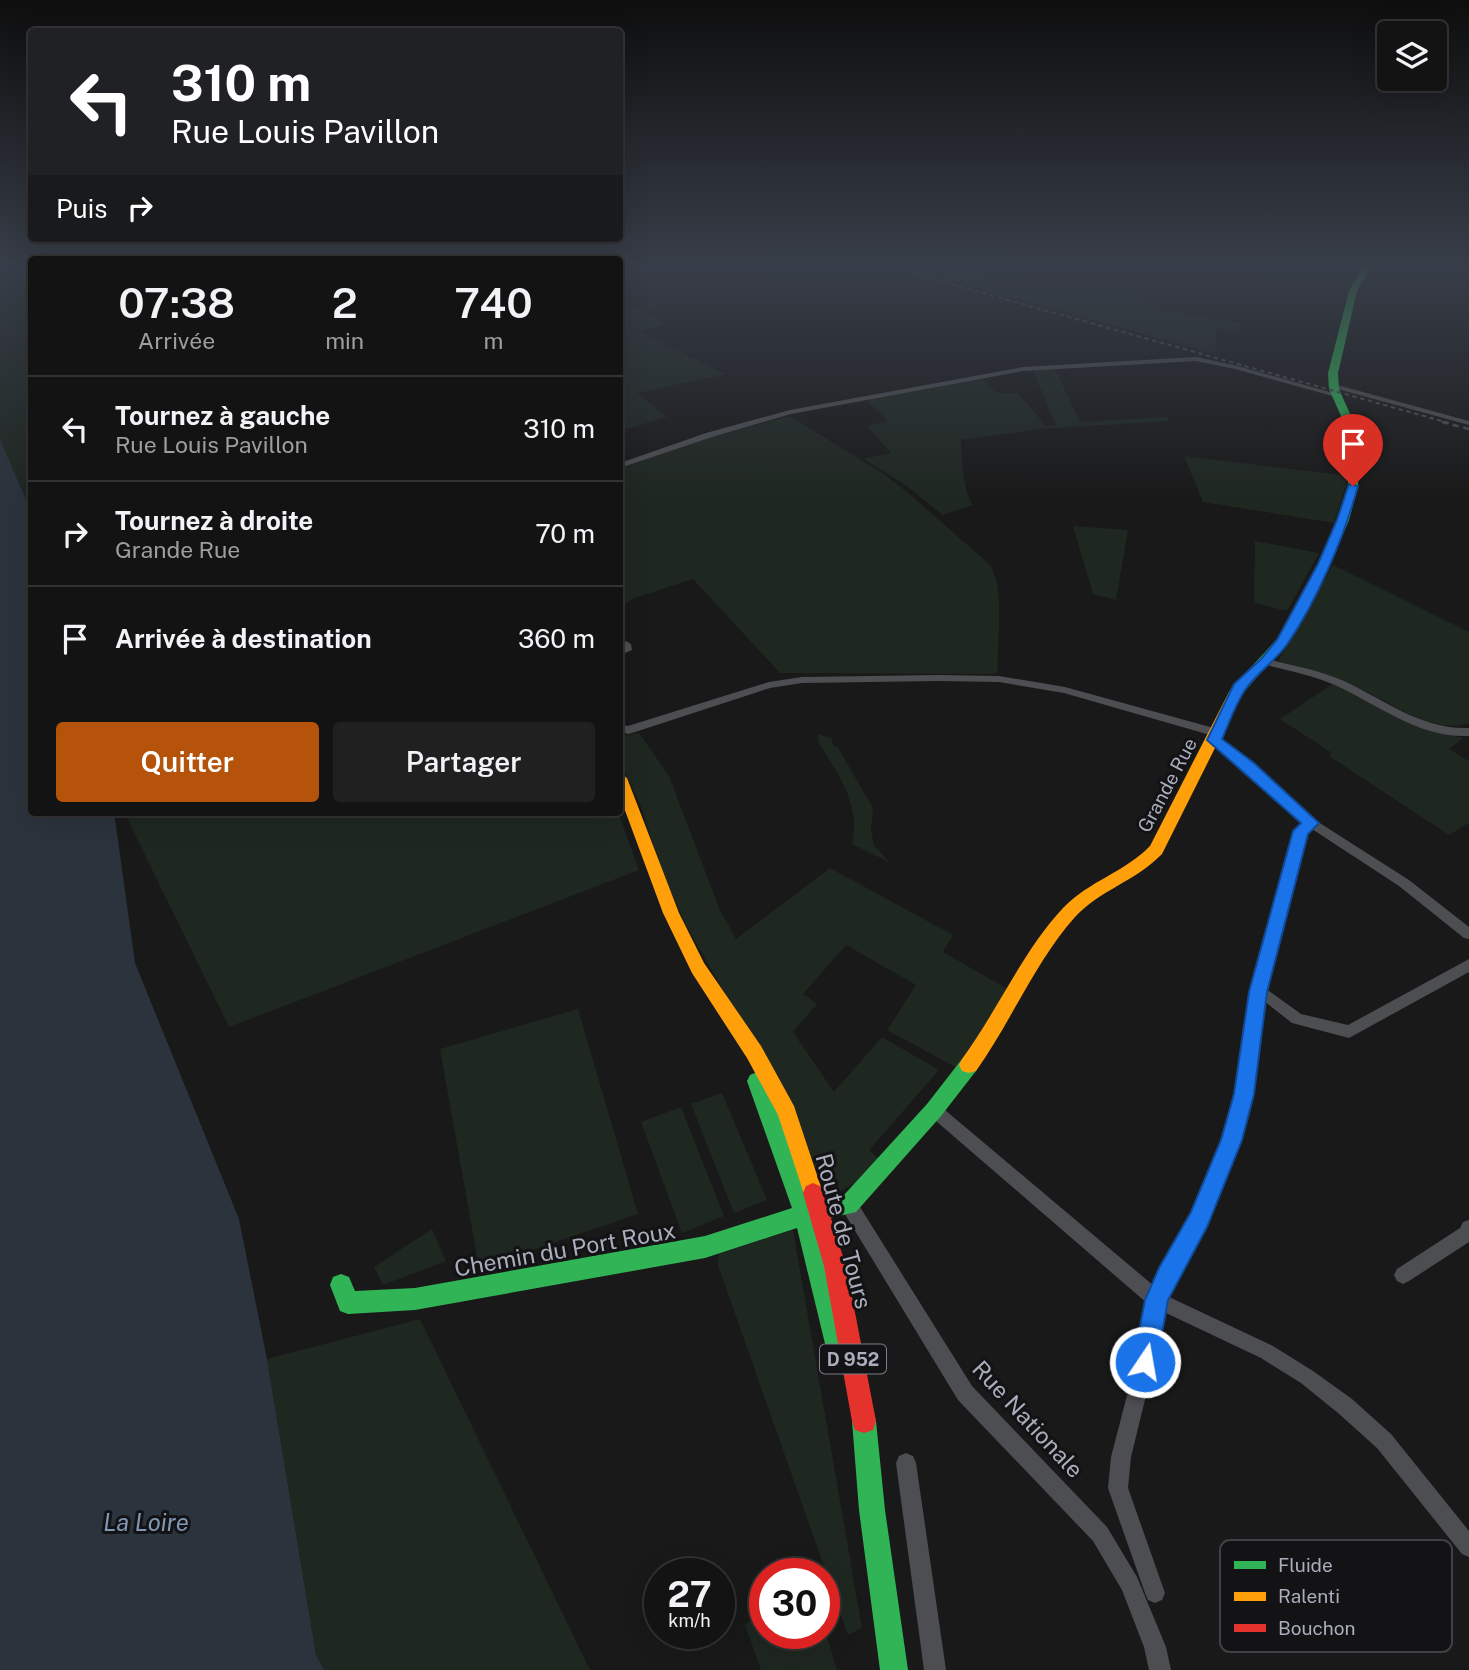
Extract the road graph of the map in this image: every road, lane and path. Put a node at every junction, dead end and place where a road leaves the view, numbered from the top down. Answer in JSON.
{"nodes":[{"id":1,"x":1340,"y":345,"type":"edge"},
{"id":2,"x":1334,"y":390,"type":"junction"},
{"id":3,"x":1469,"y":422,"type":"edge"},
{"id":4,"x":623,"y":465,"type":"edge"},
{"id":5,"x":1266,"y":662,"type":"junction"},
{"id":6,"x":623,"y":728,"type":"edge"},
{"id":7,"x":1469,"y":732,"type":"edge"},
{"id":8,"x":1216,"y":737,"type":"junction"},
{"id":9,"x":623,"y":786,"type":"edge"},
{"id":10,"x":1311,"y":823,"type":"junction"},
{"id":11,"x":1469,"y":934,"type":"edge"},
{"id":12,"x":1469,"y":965,"type":"edge"},
{"id":13,"x":1258,"y":992,"type":"junction"},
{"id":14,"x":934,"y":1110,"type":"junction"},
{"id":15,"x":849,"y":1205,"type":"junction"},
{"id":16,"x":812,"y":1213,"type":"junction"},
{"id":17,"x":1469,"y":1228,"type":"edge"},
{"id":18,"x":1403,"y":1275,"type":"dead end"},
{"id":19,"x":341,"y":1285,"type":"dead end"},
{"id":20,"x":1157,"y":1300,"type":"junction"},
{"id":21,"x":906,"y":1463,"type":"dead end"},
{"id":22,"x":1469,"y":1547,"type":"edge"},
{"id":23,"x":1155,"y":1593,"type":"dead end"},
{"id":24,"x":894,"y":1670,"type":"edge"},
{"id":25,"x":934,"y":1670,"type":"edge"},
{"id":26,"x":1160,"y":1670,"type":"edge"}],
"edges":[{"from":1,"to":2,"type":"street"},
{"from":2,"to":3,"type":"street"},
{"from":2,"to":4,"type":"street"},
{"from":2,"to":5,"type":"street","name":"Grande Rue"},
{"from":5,"to":7,"type":"street"},
{"from":5,"to":8,"type":"street","name":"Grande Rue"},
{"from":6,"to":8,"type":"street"},
{"from":8,"to":10,"type":"street"},
{"from":8,"to":14,"type":"street","name":"Grande Rue"},
{"from":9,"to":16,"type":"street","name":"Route de Tours","number":"D 952"},
{"from":10,"to":11,"type":"street"},
{"from":10,"to":13,"type":"street"},
{"from":12,"to":13,"type":"street"},
{"from":13,"to":20,"type":"street"},
{"from":14,"to":15,"type":"street","name":"Grande Rue"},
{"from":14,"to":20,"type":"street"},
{"from":15,"to":16,"type":"street"},
{"from":15,"to":26,"type":"street","name":"Rue Nationale"},
{"from":16,"to":19,"type":"street","name":"Chemin du Port Roux"},
{"from":16,"to":24,"type":"street","name":"Route de Tours","number":"D 952"},
{"from":17,"to":18,"type":"street"},
{"from":20,"to":22,"type":"street"},
{"from":20,"to":23,"type":"street"},
{"from":21,"to":25,"type":"street"}]}
